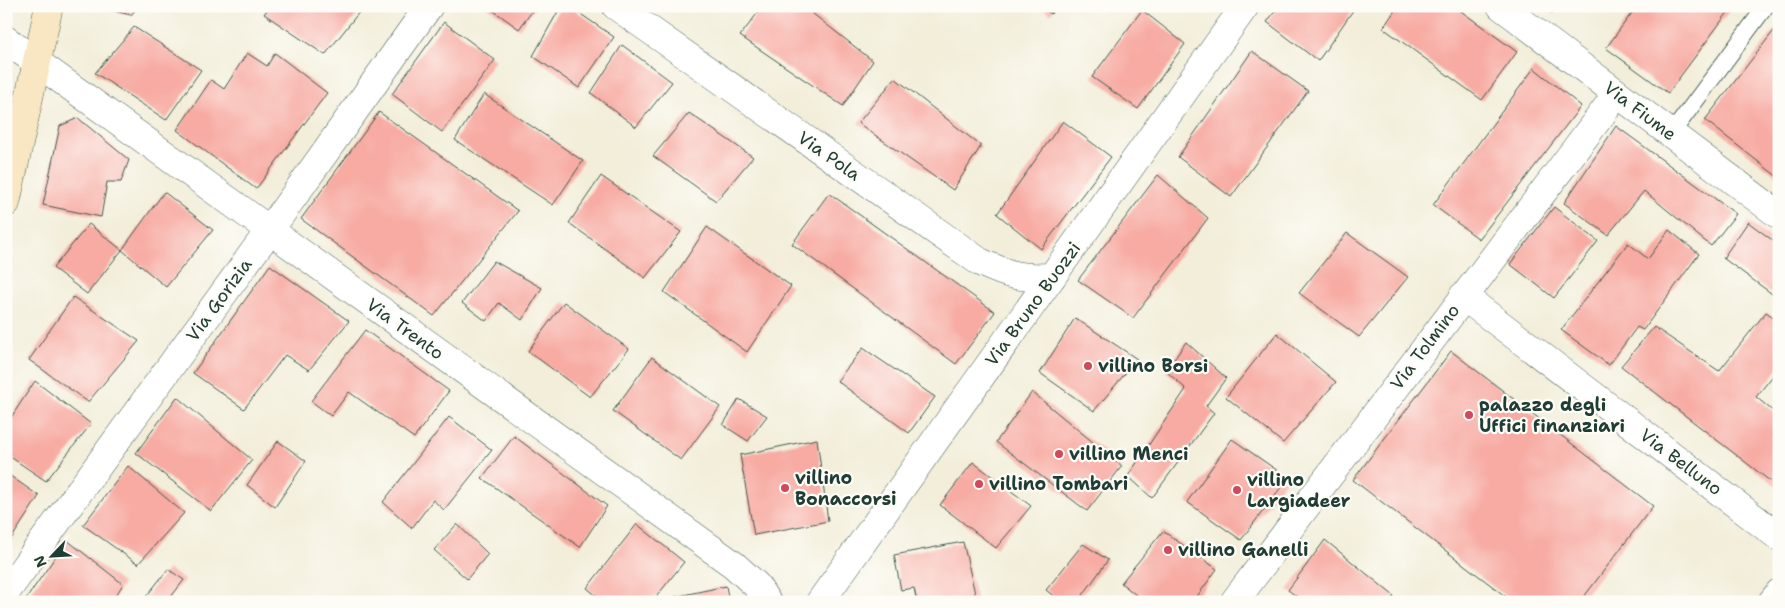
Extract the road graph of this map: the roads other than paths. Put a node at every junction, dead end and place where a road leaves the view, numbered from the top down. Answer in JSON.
{"nodes":[{"id":1,"x":49,"y":6,"type":"edge"},
{"id":2,"x":429,"y":6,"type":"edge"},
{"id":3,"x":616,"y":6,"type":"edge"},
{"id":4,"x":1245,"y":6,"type":"edge"},
{"id":5,"x":1500,"y":6,"type":"edge"},
{"id":6,"x":1766,"y":6,"type":"edge"},
{"id":7,"x":6,"y":40,"type":"edge"},
{"id":8,"x":38,"y":62,"type":"junction"},
{"id":9,"x":1617,"y":94,"type":"junction"},
{"id":10,"x":1671,"y":134,"type":"junction"},
{"id":11,"x":6,"y":204,"type":"edge"},
{"id":12,"x":1779,"y":215,"type":"edge"},
{"id":13,"x":269,"y":231,"type":"junction"},
{"id":14,"x":1052,"y":277,"type":"junction"},
{"id":15,"x":1463,"y":296,"type":"junction"},
{"id":16,"x":1779,"y":537,"type":"edge"},
{"id":17,"x":6,"y":592,"type":"edge"},
{"id":18,"x":1779,"y":593,"type":"edge"},
{"id":19,"x":767,"y":602,"type":"edge"},
{"id":20,"x":820,"y":602,"type":"edge"},
{"id":21,"x":1234,"y":602,"type":"edge"},
{"id":22,"x":1772,"y":602,"type":"edge"}],
"edges":[{"from":1,"to":8,"type":"main road"},
{"from":2,"to":13,"type":"street","name":"Via Gorizia"},
{"from":3,"to":14,"type":"street","name":"Via Pola"},
{"from":4,"to":14,"type":"street","name":"Via Bruno Buozzi"},
{"from":5,"to":9,"type":"street","name":"Via Fiume"},
{"from":6,"to":10,"type":"lane"},
{"from":7,"to":8,"type":"street","name":"Via Trento"},
{"from":8,"to":11,"type":"main road"},
{"from":8,"to":13,"type":"street","name":"Via Trento"},
{"from":9,"to":10,"type":"street","name":"Via Fiume"},
{"from":9,"to":15,"type":"street","name":"Via Tolmino"},
{"from":10,"to":12,"type":"street","name":"Via Fiume"},
{"from":13,"to":17,"type":"street","name":"Via Gorizia"},
{"from":13,"to":19,"type":"street","name":"Via Trento"},
{"from":14,"to":20,"type":"street","name":"Via Bruno Buozzi"},
{"from":15,"to":16,"type":"street","name":"Via Belluno"},
{"from":15,"to":21,"type":"street","name":"Via Tolmino"},
{"from":18,"to":22,"type":"street"}]}
